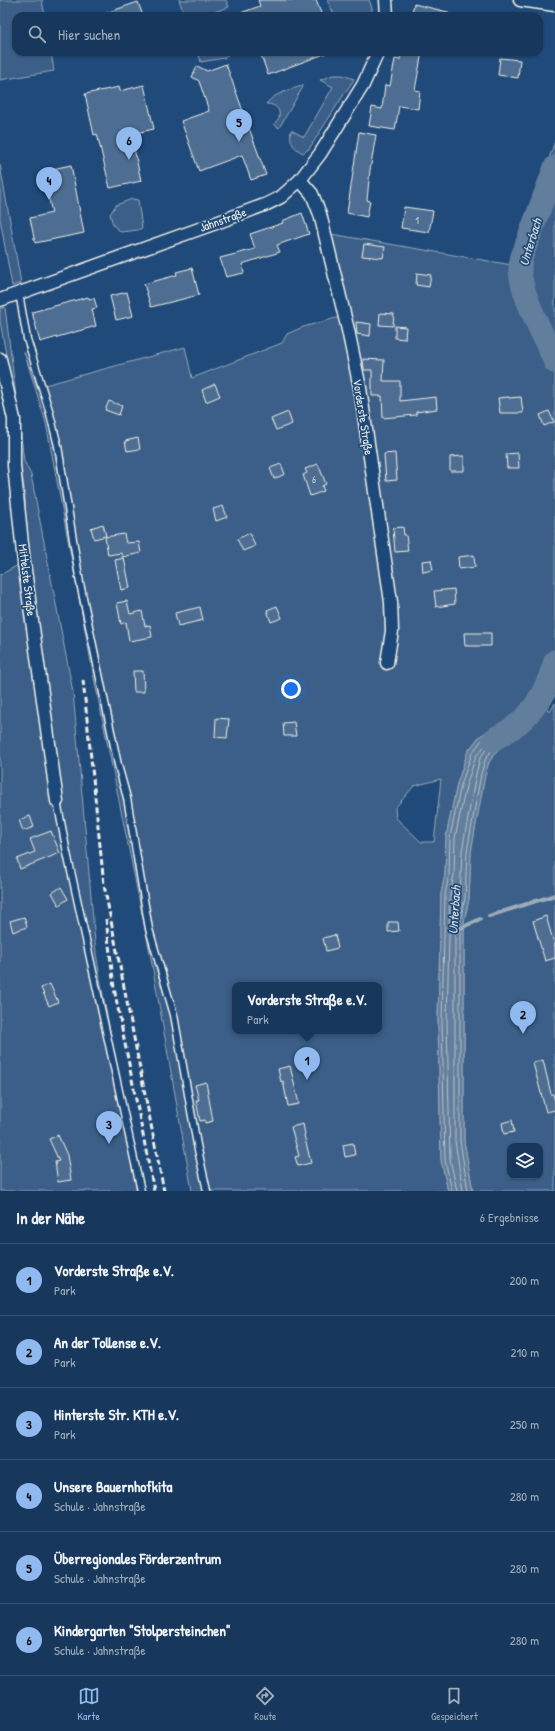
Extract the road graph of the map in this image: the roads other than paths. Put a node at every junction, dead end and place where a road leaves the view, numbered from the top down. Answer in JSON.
{"nodes":[{"id":1,"x":386,"y":0,"type":"edge"},
{"id":2,"x":520,"y":0,"type":"edge"},
{"id":3,"x":555,"y":5,"type":"edge"},
{"id":4,"x":387,"y":12,"type":"edge"},
{"id":5,"x":376,"y":56,"type":"edge"},
{"id":6,"x":300,"y":180,"type":"junction"},
{"id":7,"x":19,"y":293,"type":"junction"},
{"id":8,"x":0,"y":300,"type":"edge"},
{"id":9,"x":0,"y":359,"type":"edge"},
{"id":10,"x":387,"y":663,"type":"dead end"},
{"id":11,"x":57,"y":801,"type":"joint"},
{"id":12,"x":141,"y":1191,"type":"edge"},
{"id":13,"x":207,"y":1191,"type":"edge"}],
"edges":[{"from":1,"to":4,"type":"street"},
{"from":2,"to":3,"type":"street"},
{"from":5,"to":6,"type":"street","name":"Jahnstraße"},
{"from":6,"to":7,"type":"street","name":"Jahnstraße"},
{"from":6,"to":10,"type":"street","name":"Vorderste Straße"},
{"from":7,"to":8,"type":"street","name":"Jahnstraße"},
{"from":7,"to":13,"type":"lane"},
{"from":9,"to":11,"type":"street","name":"Mittelste Straße"},
{"from":11,"to":12,"type":"lane"}]}
